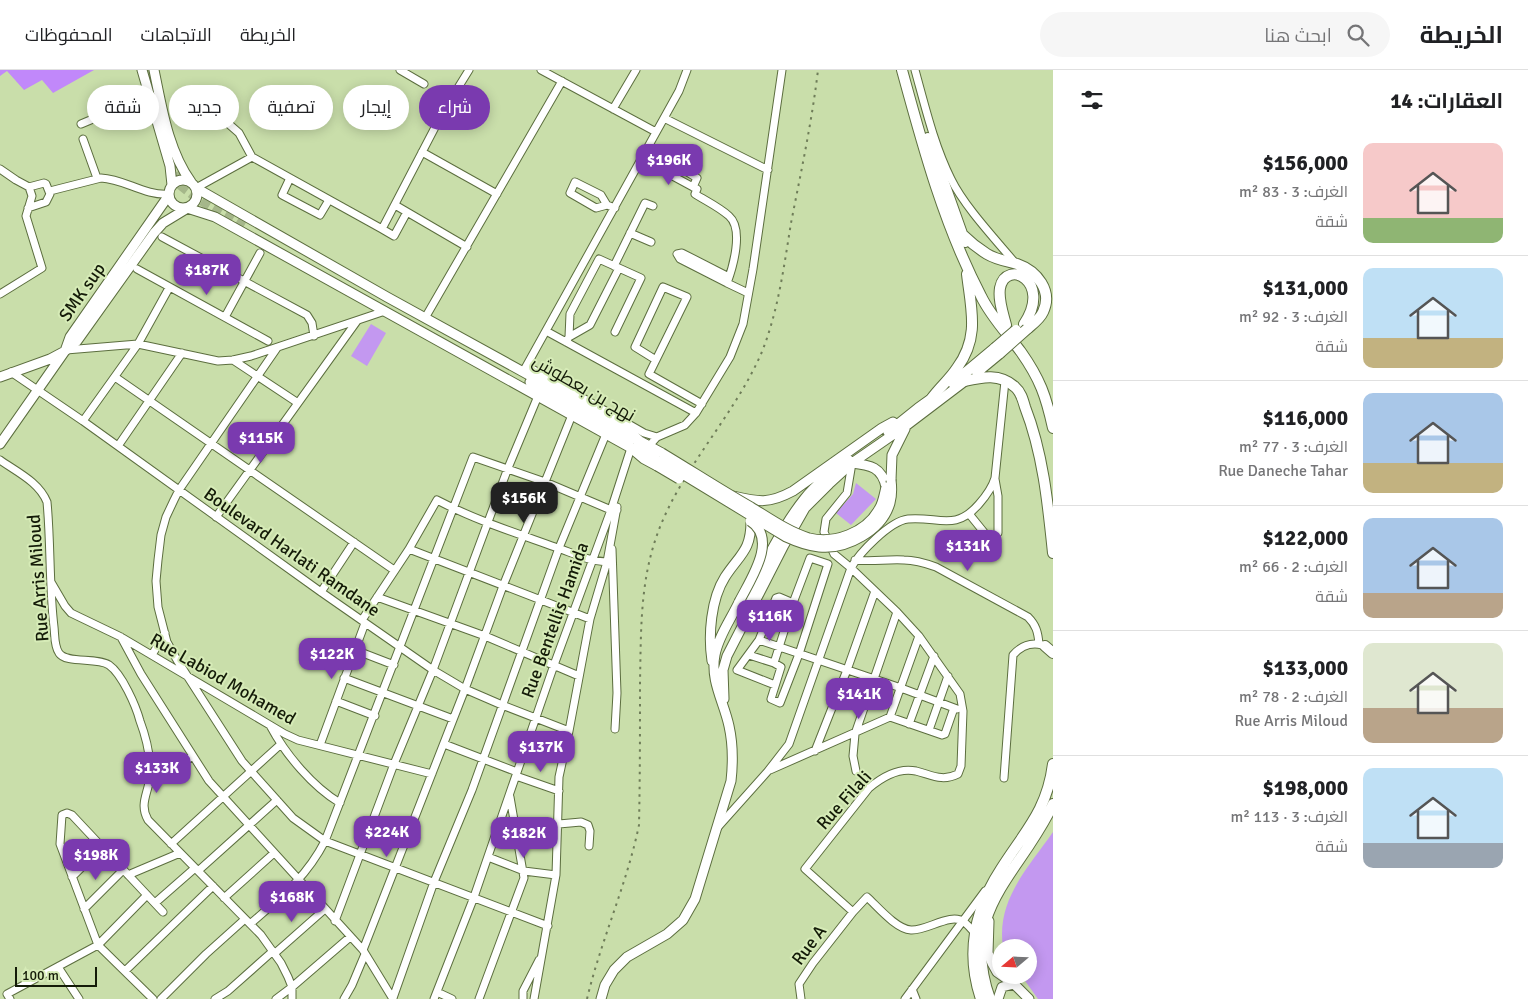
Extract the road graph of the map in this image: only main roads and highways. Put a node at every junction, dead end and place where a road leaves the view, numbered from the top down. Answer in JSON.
{"nodes":[{"id":1,"x":154,"y":70,"type":"edge"},
{"id":2,"x":902,"y":70,"type":"edge"},
{"id":3,"x":906,"y":70,"type":"edge"},
{"id":4,"x":141,"y":72,"type":"edge"},
{"id":5,"x":194,"y":186,"type":"junction"},
{"id":6,"x":170,"y":191,"type":"junction"},
{"id":7,"x":187,"y":208,"type":"junction"},
{"id":8,"x":961,"y":232,"type":"junction"},
{"id":9,"x":966,"y":265,"type":"junction"},
{"id":10,"x":1006,"y":325,"type":"junction"},
{"id":11,"x":1025,"y":327,"type":"junction"},
{"id":12,"x":65,"y":350,"type":"junction"},
{"id":13,"x":997,"y":350,"type":"junction"},
{"id":14,"x":0,"y":377,"type":"edge"},
{"id":15,"x":964,"y":382,"type":"junction"},
{"id":16,"x":932,"y":398,"type":"junction"},
{"id":17,"x":1053,"y":400,"type":"edge"},
{"id":18,"x":911,"y":413,"type":"junction"},
{"id":19,"x":908,"y":425,"type":"junction"},
{"id":20,"x":1053,"y":428,"type":"edge"},
{"id":21,"x":604,"y":433,"type":"junction"},
{"id":22,"x":640,"y":440,"type":"junction"},
{"id":23,"x":0,"y":444,"type":"edge"},
{"id":24,"x":660,"y":460,"type":"junction"},
{"id":25,"x":852,"y":463,"type":"junction"},
{"id":26,"x":889,"y":484,"type":"junction"},
{"id":27,"x":730,"y":495,"type":"junction"},
{"id":28,"x":751,"y":521,"type":"junction"},
{"id":29,"x":1053,"y":553,"type":"edge"},
{"id":30,"x":713,"y":670,"type":"junction"},
{"id":31,"x":725,"y":712,"type":"junction"},
{"id":32,"x":1053,"y":764,"type":"edge"},
{"id":33,"x":1053,"y":804,"type":"edge"},
{"id":34,"x":989,"y":912,"type":"junction"},
{"id":35,"x":992,"y":961,"type":"edge"},
{"id":36,"x":1014,"y":984,"type":"joint"},
{"id":37,"x":601,"y":999,"type":"edge"},
{"id":38,"x":981,"y":999,"type":"edge"},
{"id":39,"x":990,"y":999,"type":"edge"},
{"id":40,"x":998,"y":999,"type":"edge"},
{"id":41,"x":1028,"y":999,"type":"edge"}],
"edges":[{"from":1,"to":5,"type":"main road"},
{"from":2,"to":9,"type":"highway"},
{"from":3,"to":8,"type":"highway"},
{"from":4,"to":6,"type":"main road"},
{"from":5,"to":6,"type":"main road"},
{"from":5,"to":7,"type":"main road"},
{"from":5,"to":22,"type":"main road","name":"نهج بن بعطوش"},
{"from":6,"to":7,"type":"main road"},
{"from":6,"to":12,"type":"main road","name":"SMK sup"},
{"from":7,"to":12,"type":"main road"},
{"from":7,"to":21,"type":"main road","name":"نهج بن بعطوش"},
{"from":8,"to":10,"type":"highway"},
{"from":8,"to":11,"type":"highway"},
{"from":9,"to":16,"type":"highway"},
{"from":9,"to":20,"type":"highway"},
{"from":10,"to":11,"type":"highway"},
{"from":10,"to":17,"type":"highway"},
{"from":11,"to":13,"type":"highway","bridge":true},
{"from":12,"to":14,"type":"main road","name":"SMK sup"},
{"from":12,"to":23,"type":"main road"},
{"from":13,"to":15,"type":"highway"},
{"from":13,"to":16,"type":"highway"},
{"from":15,"to":19,"type":"main road"},
{"from":15,"to":29,"type":"highway"},
{"from":16,"to":18,"type":"main road"},
{"from":18,"to":27,"type":"main road","bridge":true},
{"from":18,"to":31,"type":"main road"},
{"from":19,"to":25,"type":"main road"},
{"from":19,"to":26,"type":"main road"},
{"from":21,"to":22,"type":"main road","name":"نهج بن بعطوش"},
{"from":21,"to":24,"type":"main road"},
{"from":22,"to":24,"type":"main road"},
{"from":24,"to":26,"type":"main road","bridge":true},
{"from":24,"to":27,"type":"main road","bridge":true},
{"from":24,"to":28,"type":"main road","bridge":true},
{"from":25,"to":26,"type":"main road"},
{"from":25,"to":31,"type":"main road"},
{"from":26,"to":27,"type":"main road","bridge":true},
{"from":28,"to":30,"type":"main road"},
{"from":28,"to":30,"type":"main road","bridge":true},
{"from":30,"to":31,"type":"main road"},
{"from":31,"to":37,"type":"main road"},
{"from":32,"to":38,"type":"highway"},
{"from":33,"to":34,"type":"highway"},
{"from":34,"to":35,"type":"main road"},
{"from":34,"to":39,"type":"highway"},
{"from":36,"to":40,"type":"main road"},
{"from":36,"to":41,"type":"main road"}]}
